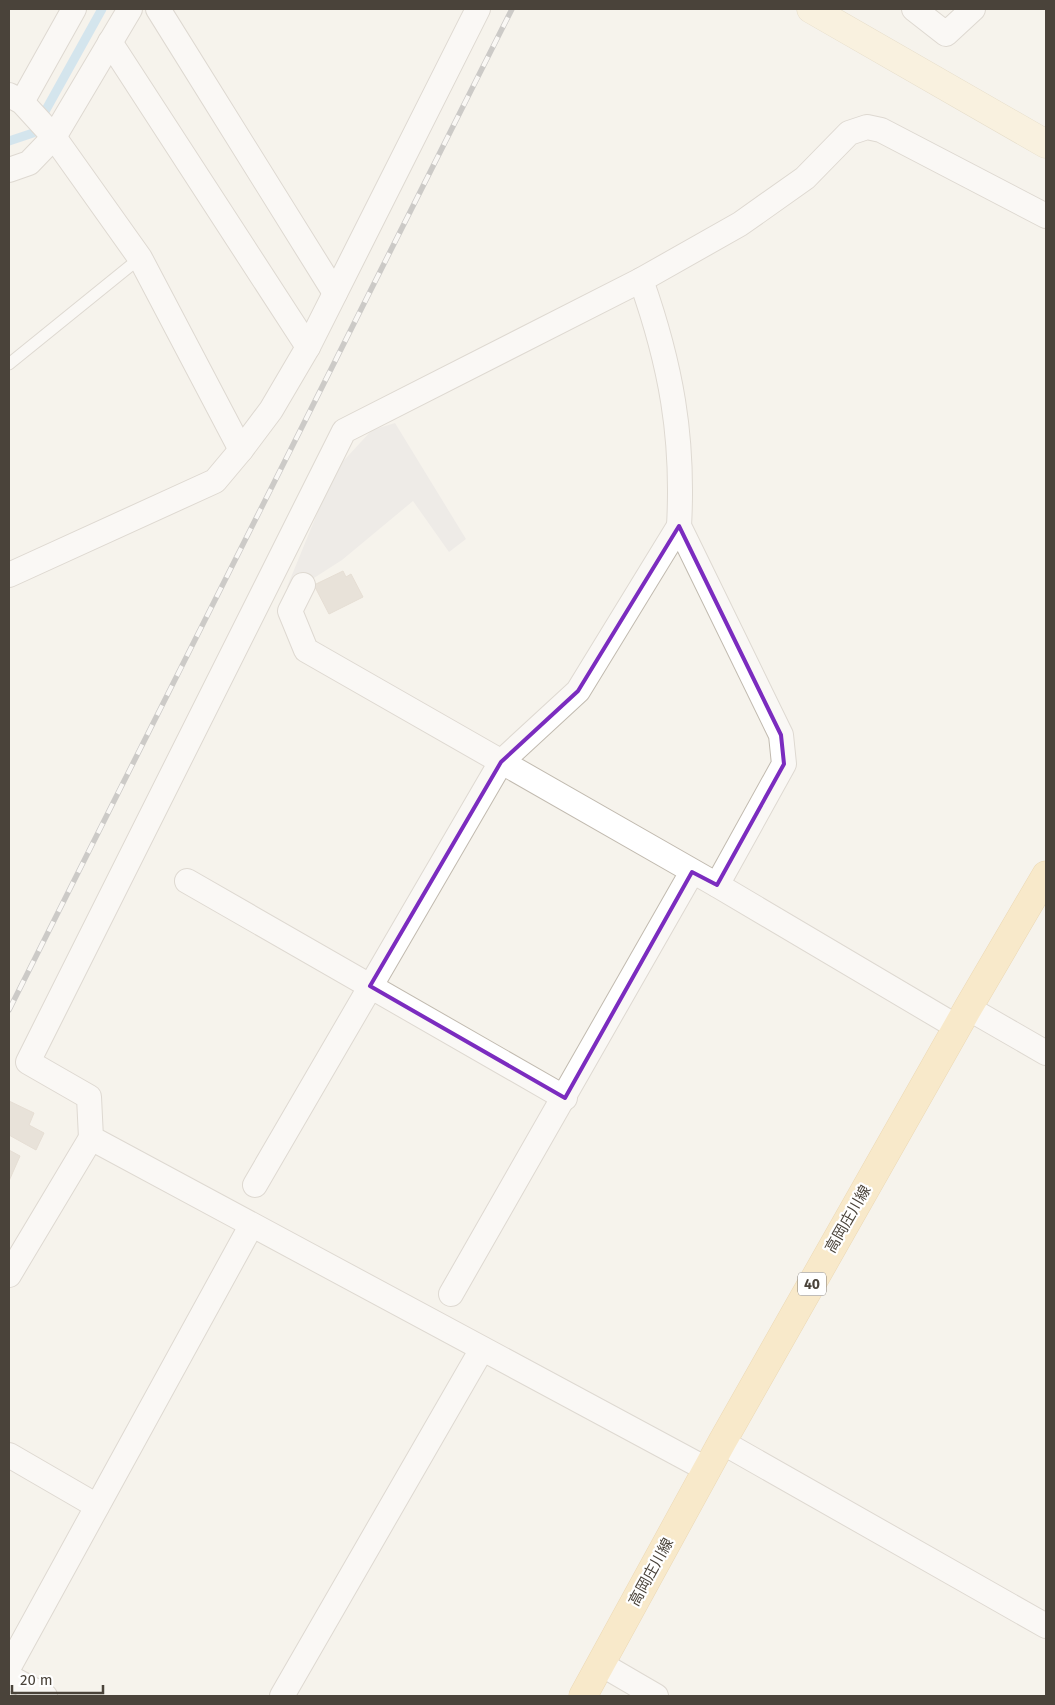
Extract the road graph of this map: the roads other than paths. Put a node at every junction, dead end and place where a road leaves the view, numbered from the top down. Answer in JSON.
{"nodes":[{"id":1,"x":74,"y":9,"type":"edge"},
{"id":2,"x":130,"y":9,"type":"edge"},
{"id":3,"x":158,"y":9,"type":"edge"},
{"id":4,"x":478,"y":9,"type":"edge"},
{"id":5,"x":811,"y":9,"type":"edge"},
{"id":6,"x":914,"y":9,"type":"edge"},
{"id":7,"x":973,"y":9,"type":"edge"},
{"id":8,"x":110,"y":42,"type":"junction"},
{"id":9,"x":19,"y":101,"type":"edge"},
{"id":10,"x":53,"y":136,"type":"junction"},
{"id":11,"x":1046,"y":144,"type":"edge"},
{"id":12,"x":9,"y":170,"type":"edge"},
{"id":13,"x":1046,"y":216,"type":"edge"},
{"id":14,"x":140,"y":258,"type":"junction"},
{"id":15,"x":641,"y":280,"type":"junction"},
{"id":16,"x":335,"y":294,"type":"junction"},
{"id":17,"x":308,"y":347,"type":"junction"},
{"id":18,"x":9,"y":364,"type":"edge"},
{"id":19,"x":242,"y":450,"type":"junction"},
{"id":20,"x":679,"y":526,"type":"junction"},
{"id":21,"x":9,"y":575,"type":"edge"},
{"id":22,"x":304,"y":585,"type":"dead end"},
{"id":23,"x":501,"y":762,"type":"junction"},
{"id":24,"x":692,"y":872,"type":"junction"},
{"id":25,"x":1046,"y":875,"type":"edge"},
{"id":26,"x":187,"y":881,"type":"dead end"},
{"id":27,"x":717,"y":886,"type":"junction"},
{"id":28,"x":370,"y":986,"type":"junction"},
{"id":29,"x":962,"y":1018,"type":"junction"},
{"id":30,"x":1046,"y":1053,"type":"edge"},
{"id":31,"x":565,"y":1098,"type":"junction"},
{"id":32,"x":91,"y":1138,"type":"junction"},
{"id":33,"x":255,"y":1184,"type":"dead end"},
{"id":34,"x":251,"y":1226,"type":"junction"},
{"id":35,"x":9,"y":1275,"type":"edge"},
{"id":36,"x":451,"y":1294,"type":"dead end"},
{"id":37,"x":482,"y":1349,"type":"junction"},
{"id":38,"x":722,"y":1442,"type":"junction"},
{"id":39,"x":9,"y":1455,"type":"edge"},
{"id":40,"x":708,"y":1470,"type":"junction"},
{"id":41,"x":97,"y":1506,"type":"junction"},
{"id":42,"x":1046,"y":1626,"type":"edge"},
{"id":43,"x":601,"y":1664,"type":"junction"},
{"id":44,"x":9,"y":1667,"type":"edge"},
{"id":45,"x":9,"y":1677,"type":"edge"},
{"id":46,"x":45,"y":1696,"type":"edge"},
{"id":47,"x":282,"y":1696,"type":"edge"},
{"id":48,"x":583,"y":1696,"type":"edge"},
{"id":49,"x":656,"y":1696,"type":"edge"}],
"edges":[{"from":1,"to":9,"type":"street"},
{"from":2,"to":8,"type":"street"},
{"from":3,"to":16,"type":"street"},
{"from":4,"to":16,"type":"street"},
{"from":5,"to":11,"type":"street"},
{"from":6,"to":7,"type":"street"},
{"from":8,"to":10,"type":"street"},
{"from":8,"to":17,"type":"street"},
{"from":9,"to":10,"type":"street"},
{"from":10,"to":12,"type":"street"},
{"from":10,"to":14,"type":"street"},
{"from":13,"to":15,"type":"street"},
{"from":14,"to":18,"type":"lane"},
{"from":14,"to":19,"type":"street"},
{"from":15,"to":20,"type":"street"},
{"from":15,"to":32,"type":"street"},
{"from":16,"to":17,"type":"street"},
{"from":17,"to":19,"type":"street"},
{"from":19,"to":21,"type":"street"},
{"from":20,"to":23,"type":"street"},
{"from":20,"to":27,"type":"street"},
{"from":22,"to":23,"type":"street"},
{"from":23,"to":24,"type":"street"},
{"from":23,"to":28,"type":"street"},
{"from":24,"to":27,"type":"street"},
{"from":24,"to":31,"type":"street"},
{"from":25,"to":29,"type":"main road","name":"高岡庄川線","number":"40"},
{"from":26,"to":28,"type":"street"},
{"from":27,"to":29,"type":"street"},
{"from":28,"to":31,"type":"street"},
{"from":28,"to":33,"type":"street"},
{"from":29,"to":30,"type":"street"},
{"from":29,"to":38,"type":"main road","name":"高岡庄川線","number":"40"},
{"from":31,"to":36,"type":"street"},
{"from":32,"to":34,"type":"street"},
{"from":32,"to":35,"type":"street"},
{"from":34,"to":37,"type":"street"},
{"from":34,"to":41,"type":"street"},
{"from":37,"to":40,"type":"street"},
{"from":37,"to":47,"type":"street"},
{"from":38,"to":40,"type":"main road","name":"高岡庄川線","number":"40"},
{"from":38,"to":42,"type":"street"},
{"from":39,"to":41,"type":"street"},
{"from":40,"to":43,"type":"main road","name":"高岡庄川線","number":"40"},
{"from":41,"to":44,"type":"street"},
{"from":43,"to":48,"type":"main road","name":"高岡庄川線","number":"40"},
{"from":43,"to":49,"type":"street"},
{"from":45,"to":46,"type":"street"}]}
